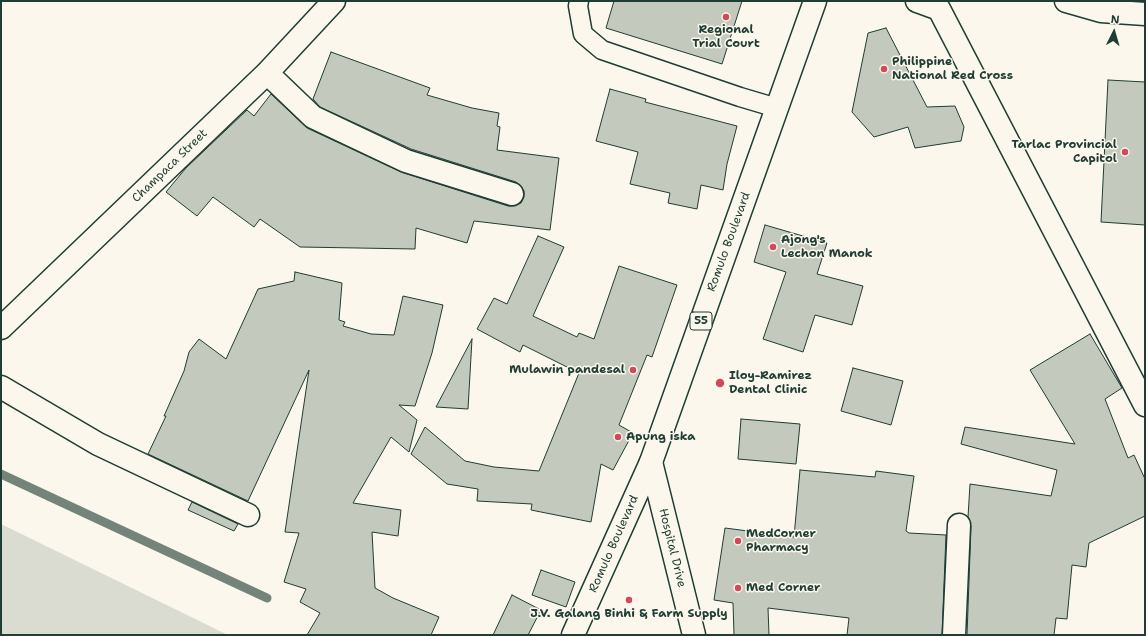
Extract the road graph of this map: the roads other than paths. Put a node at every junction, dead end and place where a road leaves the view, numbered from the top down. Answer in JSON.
{"nodes":[{"id":1,"x":334,"y":1,"type":"edge"},
{"id":2,"x":579,"y":1,"type":"edge"},
{"id":3,"x":815,"y":1,"type":"edge"},
{"id":4,"x":917,"y":1,"type":"edge"},
{"id":5,"x":1066,"y":1,"type":"edge"},
{"id":6,"x":940,"y":5,"type":"edge"},
{"id":7,"x":1145,"y":14,"type":"edge"},
{"id":8,"x":267,"y":73,"type":"junction"},
{"id":9,"x":777,"y":108,"type":"junction"},
{"id":10,"x":512,"y":194,"type":"dead end"},
{"id":11,"x":1,"y":328,"type":"edge"},
{"id":12,"x":1,"y":387,"type":"edge"},
{"id":13,"x":1145,"y":405,"type":"edge"},
{"id":14,"x":651,"y":462,"type":"junction"},
{"id":15,"x":248,"y":515,"type":"dead end"},
{"id":16,"x":959,"y":525,"type":"dead end"},
{"id":17,"x":573,"y":635,"type":"edge"},
{"id":18,"x":694,"y":635,"type":"edge"},
{"id":19,"x":954,"y":635,"type":"edge"}],
"edges":[{"from":1,"to":8,"type":"main road","name":"Champaca Street"},
{"from":2,"to":9,"type":"lane"},
{"from":3,"to":9,"type":"main road","name":"Romulo Boulevard","number":"55"},
{"from":4,"to":6,"type":"main road"},
{"from":5,"to":7,"type":"main road"},
{"from":6,"to":13,"type":"main road"},
{"from":8,"to":10,"type":"main road"},
{"from":8,"to":11,"type":"main road","name":"Champaca Street"},
{"from":9,"to":14,"type":"main road","name":"Romulo Boulevard","number":"55"},
{"from":12,"to":15,"type":"main road"},
{"from":14,"to":17,"type":"main road","name":"Romulo Boulevard","number":"55"},
{"from":14,"to":18,"type":"main road","name":"Hospital Drive"},
{"from":16,"to":19,"type":"main road"}]}
